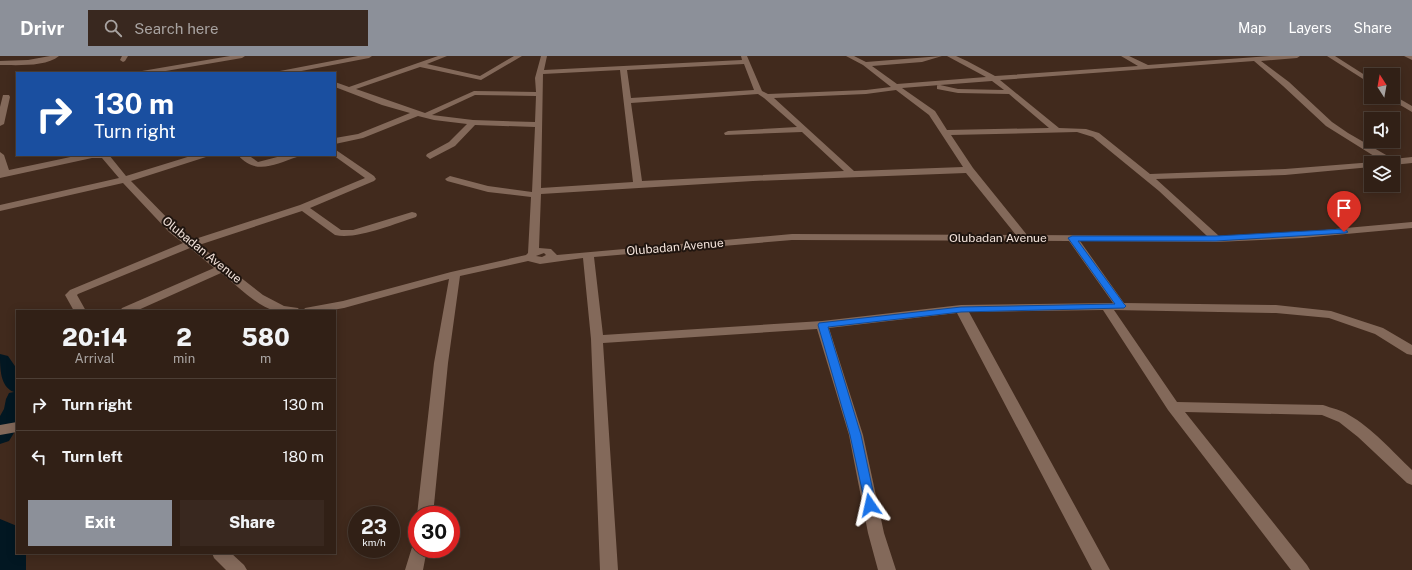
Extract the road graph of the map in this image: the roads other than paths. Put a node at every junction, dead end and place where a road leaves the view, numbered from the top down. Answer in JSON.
{"nodes":[{"id":1,"x":56,"y":56,"type":"edge"},
{"id":2,"x":242,"y":56,"type":"edge"},
{"id":3,"x":369,"y":56,"type":"edge"},
{"id":4,"x":444,"y":56,"type":"edge"},
{"id":5,"x":519,"y":56,"type":"edge"},
{"id":6,"x":544,"y":56,"type":"edge"},
{"id":7,"x":849,"y":56,"type":"edge"},
{"id":8,"x":939,"y":56,"type":"edge"},
{"id":9,"x":950,"y":56,"type":"edge"},
{"id":10,"x":1124,"y":56,"type":"edge"},
{"id":11,"x":1297,"y":56,"type":"edge"},
{"id":12,"x":1330,"y":56,"type":"edge"},
{"id":13,"x":1407,"y":56,"type":"edge"},
{"id":14,"x":1412,"y":58,"type":"edge"},
{"id":15,"x":746,"y":59,"type":"edge"},
{"id":16,"x":1255,"y":59,"type":"junction"},
{"id":17,"x":0,"y":63,"type":"edge"},
{"id":18,"x":865,"y":64,"type":"junction"},
{"id":19,"x":421,"y":65,"type":"junction"},
{"id":20,"x":622,"y":67,"type":"junction"},
{"id":21,"x":1148,"y":67,"type":"junction"},
{"id":22,"x":306,"y":68,"type":"junction"},
{"id":23,"x":148,"y":72,"type":"edge"},
{"id":24,"x":285,"y":72,"type":"edge"},
{"id":25,"x":314,"y":72,"type":"edge"},
{"id":26,"x":541,"y":72,"type":"junction"},
{"id":27,"x":1364,"y":78,"type":"edge"},
{"id":28,"x":993,"y":80,"type":"junction"},
{"id":29,"x":336,"y":84,"type":"edge"},
{"id":30,"x":930,"y":84,"type":"junction"},
{"id":31,"x":896,"y":87,"type":"junction"},
{"id":32,"x":350,"y":89,"type":"junction"},
{"id":33,"x":1010,"y":92,"type":"junction"},
{"id":34,"x":540,"y":94,"type":"junction"},
{"id":35,"x":763,"y":94,"type":"junction"},
{"id":36,"x":6,"y":97,"type":"edge"},
{"id":37,"x":627,"y":101,"type":"junction"},
{"id":38,"x":1400,"y":101,"type":"edge"},
{"id":39,"x":1412,"y":110,"type":"edge"},
{"id":40,"x":421,"y":114,"type":"junction"},
{"id":41,"x":473,"y":122,"type":"junction"},
{"id":42,"x":0,"y":124,"type":"edge"},
{"id":43,"x":538,"y":125,"type":"junction"},
{"id":44,"x":804,"y":129,"type":"junction"},
{"id":45,"x":1056,"y":130,"type":"junction"},
{"id":46,"x":728,"y":133,"type":"dead end"},
{"id":47,"x":945,"y":133,"type":"junction"},
{"id":48,"x":336,"y":141,"type":"edge"},
{"id":49,"x":336,"y":153,"type":"dead end"},
{"id":50,"x":0,"y":155,"type":"edge"},
{"id":51,"x":88,"y":156,"type":"edge"},
{"id":52,"x":105,"y":156,"type":"edge"},
{"id":53,"x":200,"y":156,"type":"edge"},
{"id":54,"x":243,"y":156,"type":"edge"},
{"id":55,"x":291,"y":156,"type":"edge"},
{"id":56,"x":430,"y":156,"type":"dead end"},
{"id":57,"x":1377,"y":156,"type":"edge"},
{"id":58,"x":1412,"y":160,"type":"edge"},
{"id":59,"x":1400,"y":162,"type":"edge"},
{"id":60,"x":1364,"y":165,"type":"edge"},
{"id":61,"x":969,"y":170,"type":"junction"},
{"id":62,"x":852,"y":174,"type":"junction"},
{"id":63,"x":3,"y":175,"type":"edge"},
{"id":64,"x":1148,"y":178,"type":"junction"},
{"id":65,"x":450,"y":179,"type":"dead end"},
{"id":66,"x":124,"y":180,"type":"junction"},
{"id":67,"x":638,"y":184,"type":"junction"},
{"id":68,"x":536,"y":193,"type":"junction"},
{"id":69,"x":303,"y":207,"type":"junction"},
{"id":70,"x":0,"y":208,"type":"edge"},
{"id":71,"x":412,"y":215,"type":"dead end"},
{"id":72,"x":1411,"y":225,"type":"edge"},
{"id":73,"x":535,"y":236,"type":"junction"},
{"id":74,"x":1024,"y":238,"type":"junction"},
{"id":75,"x":1072,"y":238,"type":"junction"},
{"id":76,"x":1216,"y":239,"type":"junction"},
{"id":77,"x":191,"y":244,"type":"junction"},
{"id":78,"x":549,"y":254,"type":"junction"},
{"id":79,"x":531,"y":255,"type":"junction"},
{"id":80,"x":587,"y":255,"type":"junction"},
{"id":81,"x":223,"y":268,"type":"junction"},
{"id":82,"x":455,"y":274,"type":"junction"},
{"id":83,"x":1106,"y":306,"type":"junction"},
{"id":84,"x":1121,"y":306,"type":"junction"},
{"id":85,"x":79,"y":310,"type":"edge"},
{"id":86,"x":128,"y":310,"type":"edge"},
{"id":87,"x":286,"y":310,"type":"edge"},
{"id":88,"x":314,"y":310,"type":"edge"},
{"id":89,"x":961,"y":310,"type":"junction"},
{"id":90,"x":822,"y":325,"type":"junction"},
{"id":91,"x":597,"y":338,"type":"junction"},
{"id":92,"x":1412,"y":351,"type":"edge"},
{"id":93,"x":1173,"y":408,"type":"junction"},
{"id":94,"x":1412,"y":479,"type":"edge"},
{"id":95,"x":425,"y":506,"type":"edge"},
{"id":96,"x":221,"y":554,"type":"edge"},
{"id":97,"x":417,"y":558,"type":"edge"},
{"id":98,"x":238,"y":570,"type":"edge"},
{"id":99,"x":414,"y":570,"type":"edge"},
{"id":100,"x":609,"y":570,"type":"edge"},
{"id":101,"x":887,"y":570,"type":"edge"},
{"id":102,"x":1101,"y":570,"type":"edge"},
{"id":103,"x":1301,"y":570,"type":"edge"}],
"edges":[{"from":1,"to":17,"type":"street"},
{"from":2,"to":23,"type":"street"},
{"from":3,"to":22,"type":"street"},
{"from":4,"to":19,"type":"street"},
{"from":5,"to":19,"type":"street"},
{"from":6,"to":26,"type":"street"},
{"from":7,"to":18,"type":"street"},
{"from":8,"to":18,"type":"street"},
{"from":9,"to":28,"type":"street"},
{"from":10,"to":21,"type":"street"},
{"from":11,"to":16,"type":"street"},
{"from":12,"to":27,"type":"street"},
{"from":13,"to":14,"type":"street"},
{"from":15,"to":20,"type":"street"},
{"from":15,"to":35,"type":"street"},
{"from":16,"to":21,"type":"street"},
{"from":16,"to":57,"type":"street"},
{"from":18,"to":31,"type":"street"},
{"from":19,"to":32,"type":"street"},
{"from":20,"to":26,"type":"street"},
{"from":20,"to":37,"type":"street"},
{"from":21,"to":28,"type":"street"},
{"from":22,"to":24,"type":"street"},
{"from":22,"to":25,"type":"street"},
{"from":26,"to":34,"type":"street"},
{"from":28,"to":30,"type":"street"},
{"from":28,"to":33,"type":"street"},
{"from":29,"to":32,"type":"street"},
{"from":30,"to":31,"type":"street"},
{"from":30,"to":33,"type":"street"},
{"from":31,"to":35,"type":"street"},
{"from":31,"to":47,"type":"street"},
{"from":32,"to":40,"type":"street"},
{"from":33,"to":45,"type":"street"},
{"from":34,"to":40,"type":"street"},
{"from":34,"to":43,"type":"street"},
{"from":35,"to":37,"type":"street"},
{"from":35,"to":44,"type":"street"},
{"from":36,"to":42,"type":"street"},
{"from":37,"to":67,"type":"street"},
{"from":38,"to":39,"type":"street"},
{"from":40,"to":41,"type":"street"},
{"from":40,"to":48,"type":"street"},
{"from":41,"to":43,"type":"street"},
{"from":41,"to":56,"type":"street"},
{"from":43,"to":68,"type":"street"},
{"from":44,"to":46,"type":"street"},
{"from":44,"to":62,"type":"street"},
{"from":45,"to":47,"type":"street"},
{"from":45,"to":64,"type":"street"},
{"from":47,"to":61,"type":"street"},
{"from":49,"to":69,"type":"street"},
{"from":50,"to":63,"type":"street"},
{"from":51,"to":63,"type":"street"},
{"from":52,"to":66,"type":"street","name":"Olubadan Avenue"},
{"from":53,"to":66,"type":"street"},
{"from":54,"to":55,"type":"street"},
{"from":58,"to":59,"type":"street"},
{"from":60,"to":64,"type":"street"},
{"from":61,"to":62,"type":"street"},
{"from":61,"to":74,"type":"street"},
{"from":62,"to":67,"type":"street"},
{"from":64,"to":76,"type":"street"},
{"from":65,"to":68,"type":"street"},
{"from":66,"to":70,"type":"street"},
{"from":66,"to":77,"type":"street","name":"Olubadan Avenue"},
{"from":67,"to":68,"type":"street"},
{"from":68,"to":73,"type":"street"},
{"from":69,"to":71,"type":"street"},
{"from":69,"to":77,"type":"street"},
{"from":72,"to":76,"type":"street","name":"Olubadan Avenue"},
{"from":73,"to":78,"type":"street"},
{"from":73,"to":79,"type":"street"},
{"from":74,"to":75,"type":"street","name":"Olubadan Avenue"},
{"from":74,"to":80,"type":"street","name":"Olubadan Avenue"},
{"from":75,"to":76,"type":"street","name":"Olubadan Avenue"},
{"from":75,"to":84,"type":"street"},
{"from":77,"to":81,"type":"street","name":"Olubadan Avenue"},
{"from":77,"to":85,"type":"street"},
{"from":78,"to":79,"type":"street","name":"Olubadan Avenue"},
{"from":78,"to":80,"type":"street","name":"Olubadan Avenue"},
{"from":79,"to":82,"type":"street"},
{"from":80,"to":91,"type":"street"},
{"from":81,"to":86,"type":"street"},
{"from":81,"to":87,"type":"street","name":"Olubadan Avenue"},
{"from":82,"to":88,"type":"street"},
{"from":82,"to":95,"type":"street"},
{"from":83,"to":84,"type":"street"},
{"from":83,"to":89,"type":"street"},
{"from":83,"to":93,"type":"street"},
{"from":84,"to":92,"type":"street"},
{"from":89,"to":90,"type":"street"},
{"from":89,"to":102,"type":"street"},
{"from":90,"to":91,"type":"street"},
{"from":90,"to":101,"type":"street"},
{"from":91,"to":100,"type":"street"},
{"from":93,"to":94,"type":"street"},
{"from":93,"to":103,"type":"street"},
{"from":96,"to":98,"type":"street"},
{"from":97,"to":99,"type":"street"}]}
